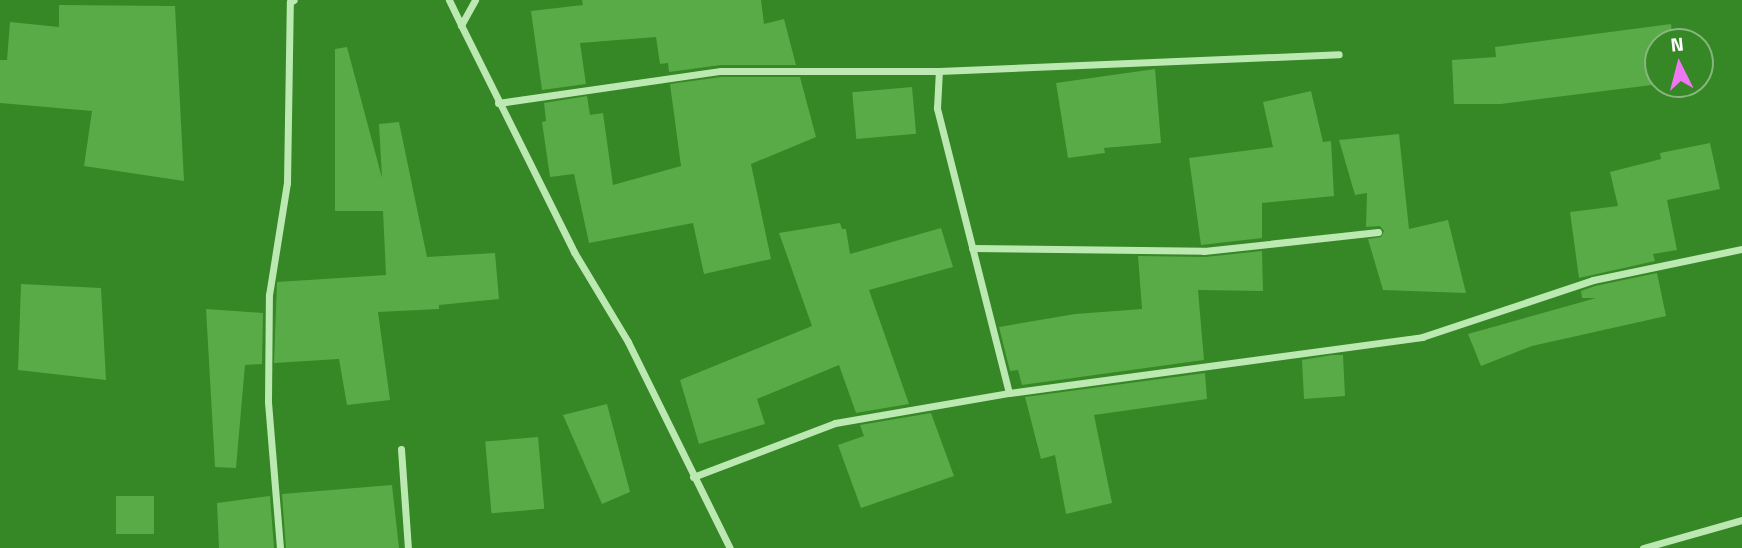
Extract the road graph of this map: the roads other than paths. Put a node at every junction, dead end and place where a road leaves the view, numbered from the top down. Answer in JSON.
{"nodes":[{"id":1,"x":294,"y":0,"type":"edge"},
{"id":2,"x":449,"y":0,"type":"edge"},
{"id":3,"x":475,"y":0,"type":"edge"},
{"id":4,"x":461,"y":25,"type":"junction"},
{"id":5,"x":1339,"y":54,"type":"dead end"},
{"id":6,"x":939,"y":71,"type":"junction"},
{"id":7,"x":498,"y":103,"type":"junction"},
{"id":8,"x":1378,"y":232,"type":"dead end"},
{"id":9,"x":972,"y":248,"type":"junction"},
{"id":10,"x":1742,"y":248,"type":"edge"},
{"id":11,"x":1009,"y":393,"type":"junction"},
{"id":12,"x":401,"y":449,"type":"dead end"},
{"id":13,"x":692,"y":477,"type":"junction"},
{"id":14,"x":1742,"y":520,"type":"edge"},
{"id":15,"x":280,"y":548,"type":"edge"},
{"id":16,"x":408,"y":548,"type":"edge"},
{"id":17,"x":730,"y":548,"type":"edge"},
{"id":18,"x":1643,"y":548,"type":"edge"}],
"edges":[{"from":1,"to":15,"type":"street"},
{"from":2,"to":4,"type":"street"},
{"from":3,"to":4,"type":"street"},
{"from":4,"to":7,"type":"street"},
{"from":5,"to":6,"type":"street"},
{"from":6,"to":7,"type":"street"},
{"from":6,"to":9,"type":"street"},
{"from":7,"to":13,"type":"street"},
{"from":8,"to":9,"type":"street"},
{"from":9,"to":11,"type":"street"},
{"from":10,"to":11,"type":"street"},
{"from":11,"to":13,"type":"street"},
{"from":12,"to":16,"type":"street"},
{"from":13,"to":17,"type":"street"},
{"from":14,"to":18,"type":"street"}]}
